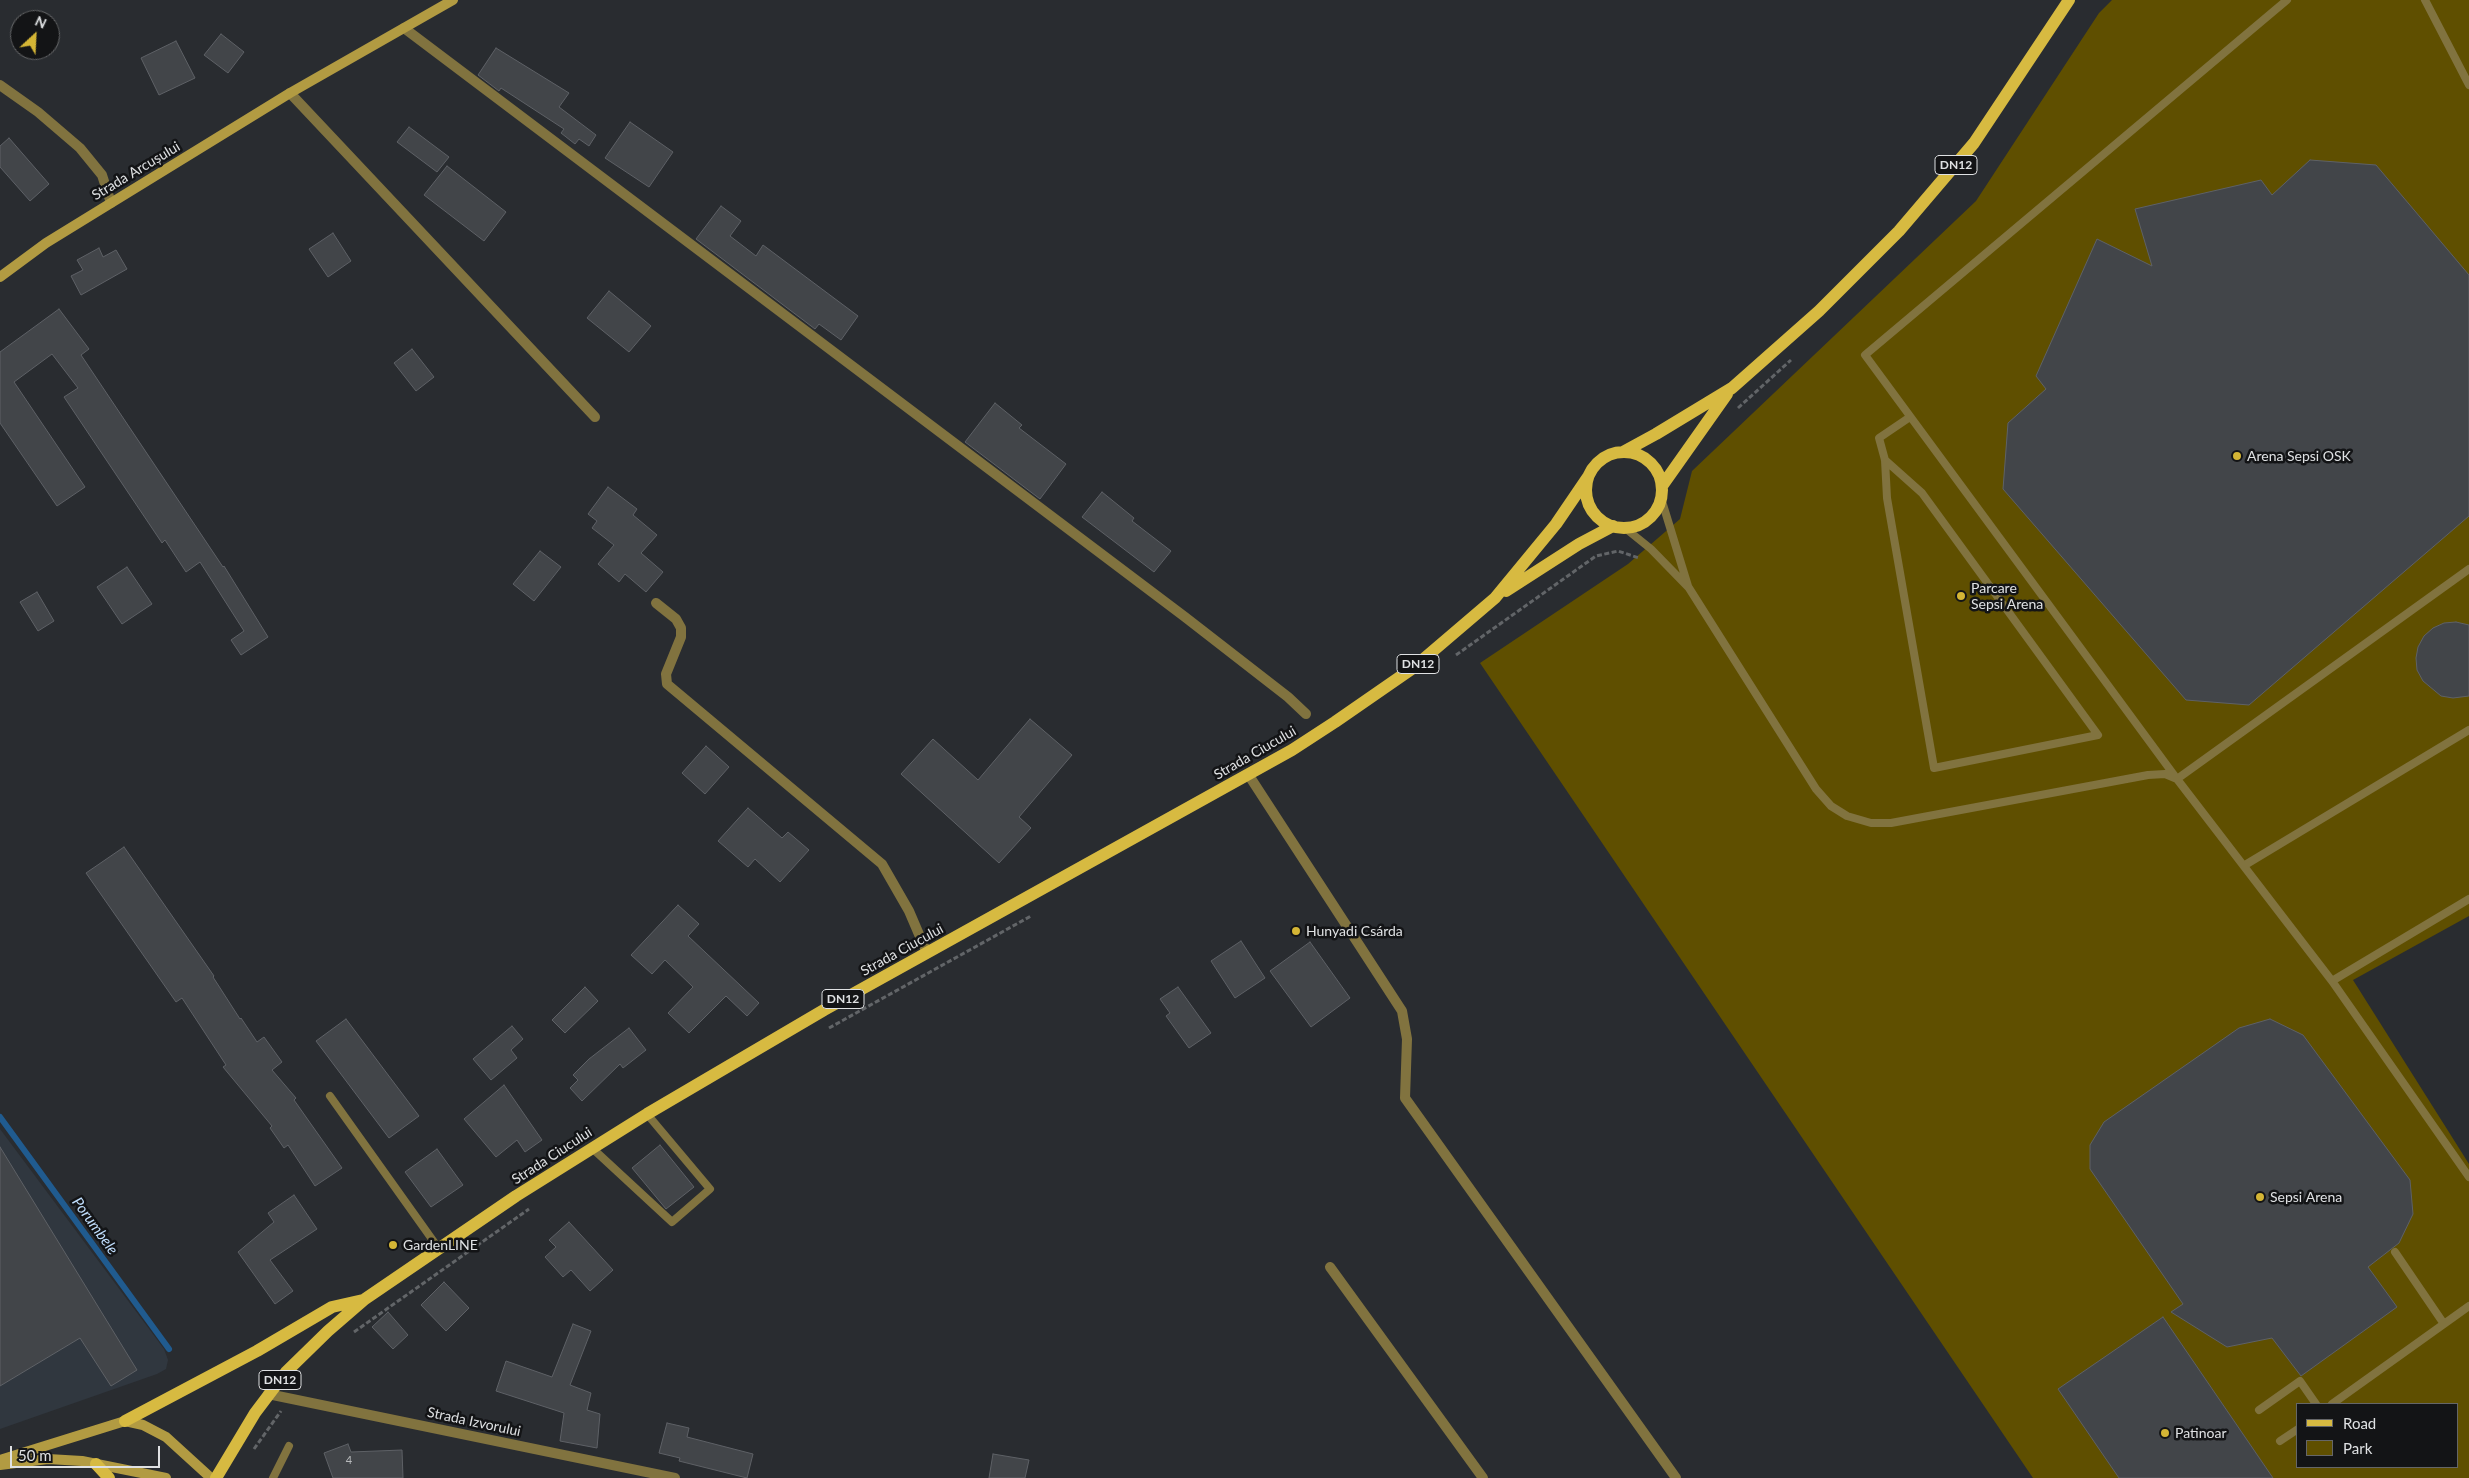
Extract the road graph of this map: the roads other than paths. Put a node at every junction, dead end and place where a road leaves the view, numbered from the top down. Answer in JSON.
{"nodes":[{"id":1,"x":454,"y":0,"type":"edge"},
{"id":2,"x":2069,"y":0,"type":"edge"},
{"id":3,"x":2287,"y":0,"type":"edge"},
{"id":4,"x":2425,"y":0,"type":"edge"},
{"id":5,"x":404,"y":28,"type":"junction"},
{"id":6,"x":0,"y":85,"type":"edge"},
{"id":7,"x":2469,"y":85,"type":"edge"},
{"id":8,"x":290,"y":94,"type":"junction"},
{"id":9,"x":111,"y":203,"type":"junction"},
{"id":10,"x":0,"y":278,"type":"edge"},
{"id":11,"x":1732,"y":388,"type":"junction"},
{"id":12,"x":595,"y":417,"type":"dead end"},
{"id":13,"x":1910,"y":417,"type":"junction"},
{"id":14,"x":1623,"y":452,"type":"junction"},
{"id":15,"x":1886,"y":460,"type":"junction"},
{"id":16,"x":1588,"y":477,"type":"junction"},
{"id":17,"x":1661,"y":492,"type":"junction"},
{"id":18,"x":1619,"y":527,"type":"junction"},
{"id":19,"x":2469,"y":569,"type":"edge"},
{"id":20,"x":1688,"y":588,"type":"junction"},
{"id":21,"x":1495,"y":598,"type":"junction"},
{"id":22,"x":656,"y":603,"type":"dead end"},
{"id":23,"x":1306,"y":714,"type":"dead end"},
{"id":24,"x":2469,"y":730,"type":"edge"},
{"id":25,"x":1248,"y":774,"type":"junction"},
{"id":26,"x":2177,"y":778,"type":"junction"},
{"id":27,"x":2244,"y":865,"type":"junction"},
{"id":28,"x":2469,"y":899,"type":"edge"},
{"id":29,"x":927,"y":953,"type":"junction"},
{"id":30,"x":2332,"y":981,"type":"junction"},
{"id":31,"x":330,"y":1096,"type":"dead end"},
{"id":32,"x":647,"y":1114,"type":"junction"},
{"id":33,"x":592,"y":1148,"type":"junction"},
{"id":34,"x":2469,"y":1177,"type":"edge"},
{"id":35,"x":438,"y":1249,"type":"junction"},
{"id":36,"x":2395,"y":1252,"type":"dead end"},
{"id":37,"x":1330,"y":1267,"type":"dead end"},
{"id":38,"x":365,"y":1299,"type":"junction"},
{"id":39,"x":2469,"y":1306,"type":"edge"},
{"id":40,"x":2444,"y":1324,"type":"junction"},
{"id":41,"x":268,"y":1394,"type":"junction"},
{"id":42,"x":2315,"y":1403,"type":"edge"},
{"id":43,"x":2333,"y":1403,"type":"edge"},
{"id":44,"x":2259,"y":1410,"type":"dead end"},
{"id":45,"x":125,"y":1421,"type":"junction"},
{"id":46,"x":2296,"y":1430,"type":"edge"},
{"id":47,"x":2280,"y":1441,"type":"dead end"},
{"id":48,"x":289,"y":1446,"type":"dead end"},
{"id":49,"x":0,"y":1460,"type":"edge"},
{"id":50,"x":96,"y":1464,"type":"junction"},
{"id":51,"x":0,"y":1465,"type":"edge"},
{"id":52,"x":109,"y":1478,"type":"edge"},
{"id":53,"x":166,"y":1478,"type":"edge"},
{"id":54,"x":211,"y":1478,"type":"edge"},
{"id":55,"x":216,"y":1478,"type":"edge"},
{"id":56,"x":273,"y":1478,"type":"edge"},
{"id":57,"x":675,"y":1478,"type":"edge"},
{"id":58,"x":1483,"y":1478,"type":"edge"},
{"id":59,"x":1676,"y":1478,"type":"edge"}],
"edges":[{"from":1,"to":5,"type":"main road","name":"Strada Arcușului"},
{"from":2,"to":11,"type":"main road","number":"DN12"},
{"from":3,"to":13,"type":"lane"},
{"from":4,"to":7,"type":"lane"},
{"from":5,"to":8,"type":"main road","name":"Strada Arcușului"},
{"from":5,"to":23,"type":"street"},
{"from":6,"to":9,"type":"street"},
{"from":8,"to":9,"type":"main road","name":"Strada Arcușului"},
{"from":8,"to":12,"type":"street"},
{"from":9,"to":10,"type":"main road","name":"Strada Arcușului"},
{"from":11,"to":14,"type":"main road","number":"DN12"},
{"from":11,"to":17,"type":"main road","number":"DN12"},
{"from":13,"to":15,"type":"lane"},
{"from":13,"to":26,"type":"lane"},
{"from":14,"to":16,"type":"main road"},
{"from":14,"to":17,"type":"main road"},
{"from":15,"to":15,"type":"lane"},
{"from":16,"to":18,"type":"main road"},
{"from":16,"to":21,"type":"main road","number":"DN12"},
{"from":17,"to":18,"type":"main road"},
{"from":17,"to":20,"type":"lane"},
{"from":18,"to":20,"type":"lane"},
{"from":18,"to":21,"type":"main road","number":"DN12"},
{"from":19,"to":26,"type":"lane"},
{"from":20,"to":26,"type":"lane"},
{"from":21,"to":25,"type":"main road","name":"Strada Ciucului","number":"DN12"},
{"from":22,"to":29,"type":"street"},
{"from":24,"to":27,"type":"lane"},
{"from":25,"to":29,"type":"main road","name":"Strada Ciucului","number":"DN12"},
{"from":25,"to":59,"type":"street"},
{"from":26,"to":27,"type":"lane"},
{"from":27,"to":30,"type":"lane"},
{"from":28,"to":30,"type":"lane"},
{"from":29,"to":32,"type":"main road","name":"Strada Ciucului","number":"DN12"},
{"from":30,"to":34,"type":"lane"},
{"from":31,"to":35,"type":"lane"},
{"from":32,"to":33,"type":"main road","name":"Strada Ciucului","number":"DN12"},
{"from":32,"to":33,"type":"lane"},
{"from":33,"to":35,"type":"main road","name":"Strada Ciucului","number":"DN12"},
{"from":35,"to":38,"type":"main road","name":"Strada Ciucului","number":"DN12"},
{"from":36,"to":40,"type":"lane"},
{"from":37,"to":58,"type":"street"},
{"from":38,"to":41,"type":"main road","number":"DN12"},
{"from":38,"to":45,"type":"main road"},
{"from":39,"to":40,"type":"lane"},
{"from":40,"to":43,"type":"lane"},
{"from":41,"to":55,"type":"main road","number":"DN12"},
{"from":41,"to":57,"type":"street","name":"Strada Izvorului"},
{"from":42,"to":44,"type":"lane"},
{"from":45,"to":49,"type":"main road"},
{"from":45,"to":54,"type":"main road"},
{"from":46,"to":47,"type":"lane"},
{"from":48,"to":56,"type":"lane"},
{"from":50,"to":51,"type":"main road"},
{"from":50,"to":52,"type":"main road"},
{"from":50,"to":53,"type":"main road"}]}
